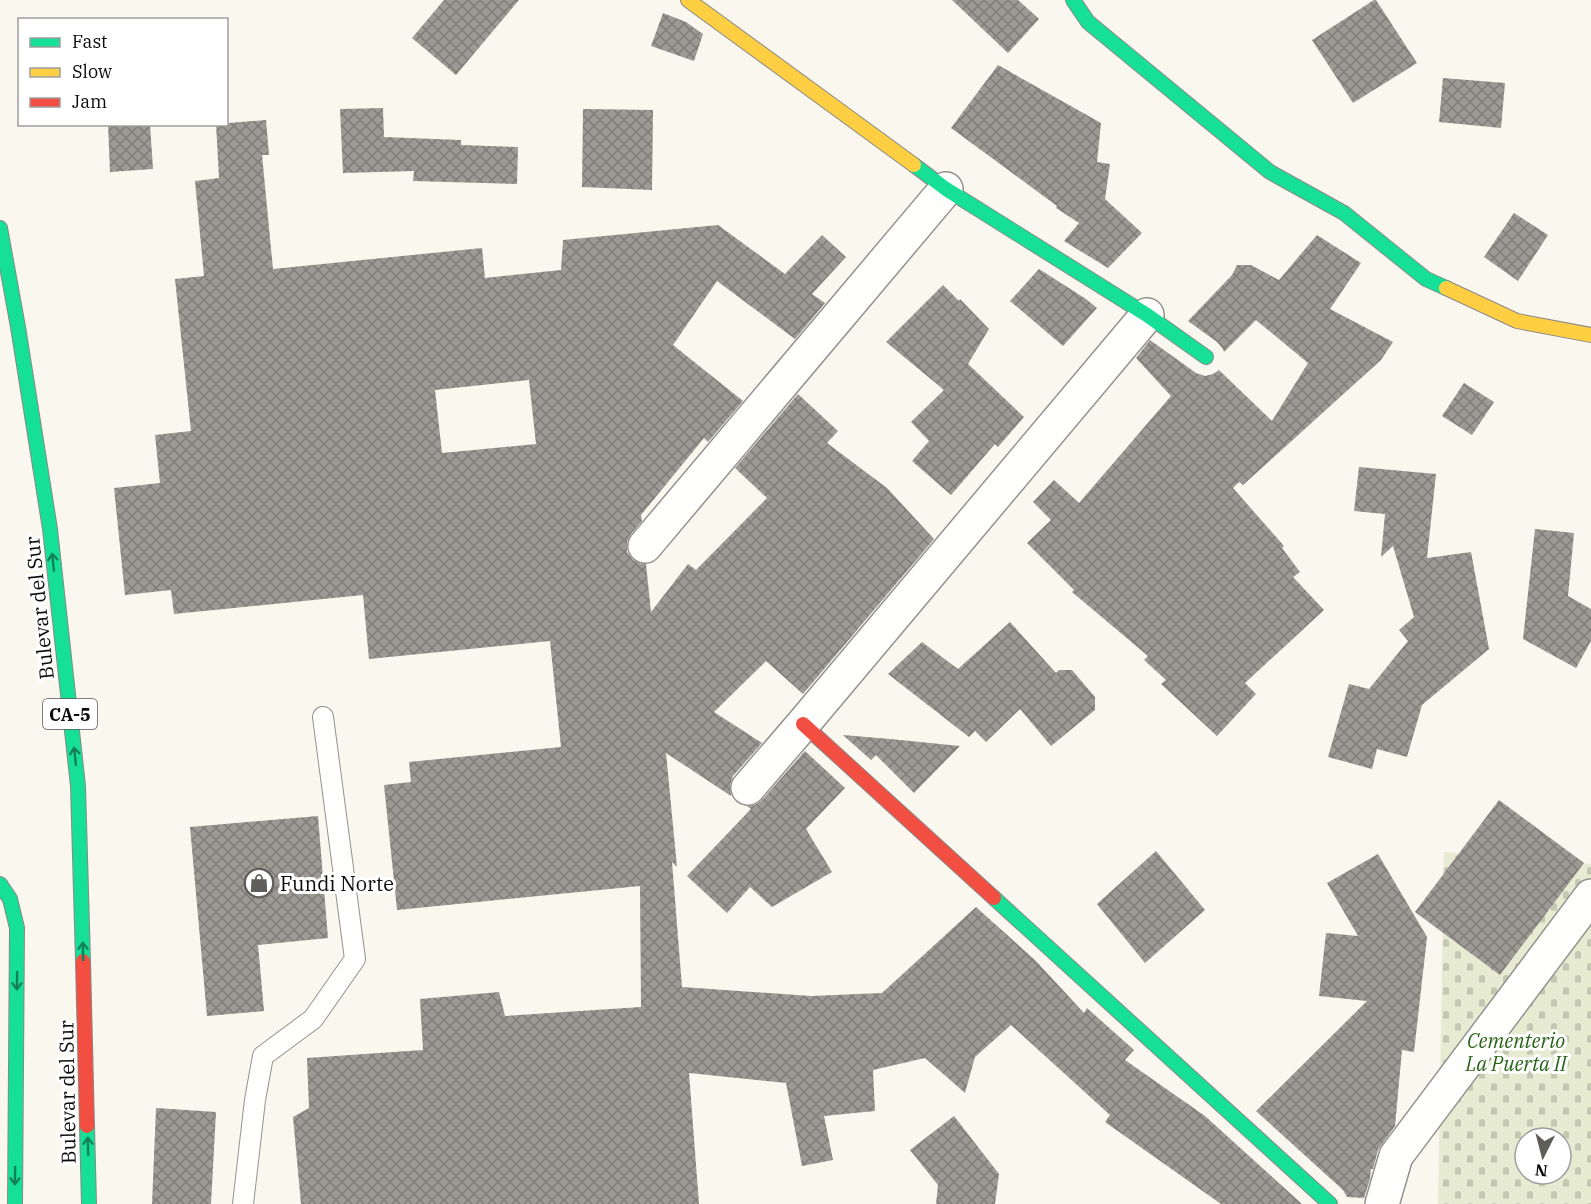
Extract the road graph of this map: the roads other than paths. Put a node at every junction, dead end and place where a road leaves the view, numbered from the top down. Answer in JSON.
{"nodes":[{"id":1,"x":688,"y":0,"type":"edge"},
{"id":2,"x":1072,"y":0,"type":"edge"},
{"id":3,"x":946,"y":189,"type":"junction"},
{"id":4,"x":0,"y":228,"type":"edge"},
{"id":5,"x":1147,"y":315,"type":"junction"},
{"id":6,"x":1591,"y":335,"type":"edge"},
{"id":7,"x":1206,"y":357,"type":"dead end"},
{"id":8,"x":645,"y":546,"type":"dead end"},
{"id":9,"x":323,"y":717,"type":"dead end"},
{"id":10,"x":803,"y":724,"type":"junction"},
{"id":11,"x":748,"y":788,"type":"dead end"},
{"id":12,"x":0,"y":884,"type":"edge"},
{"id":13,"x":1591,"y":896,"type":"edge"},
{"id":14,"x":15,"y":1204,"type":"edge"},
{"id":15,"x":89,"y":1204,"type":"edge"},
{"id":16,"x":243,"y":1204,"type":"edge"},
{"id":17,"x":1330,"y":1204,"type":"edge"},
{"id":18,"x":1382,"y":1204,"type":"edge"}],
"edges":[{"from":1,"to":3,"type":"main road"},
{"from":2,"to":6,"type":"main road"},
{"from":3,"to":5,"type":"main road"},
{"from":3,"to":8,"type":"street"},
{"from":15,"to":4,"type":"main road","name":"Bulevar del Sur","number":"CA-5","one_way":true},
{"from":5,"to":7,"type":"main road"},
{"from":5,"to":10,"type":"street"},
{"from":9,"to":16,"type":"lane"},
{"from":10,"to":11,"type":"street"},
{"from":10,"to":17,"type":"main road"},
{"from":12,"to":14,"type":"main road","one_way":true},
{"from":13,"to":18,"type":"street"}]}
